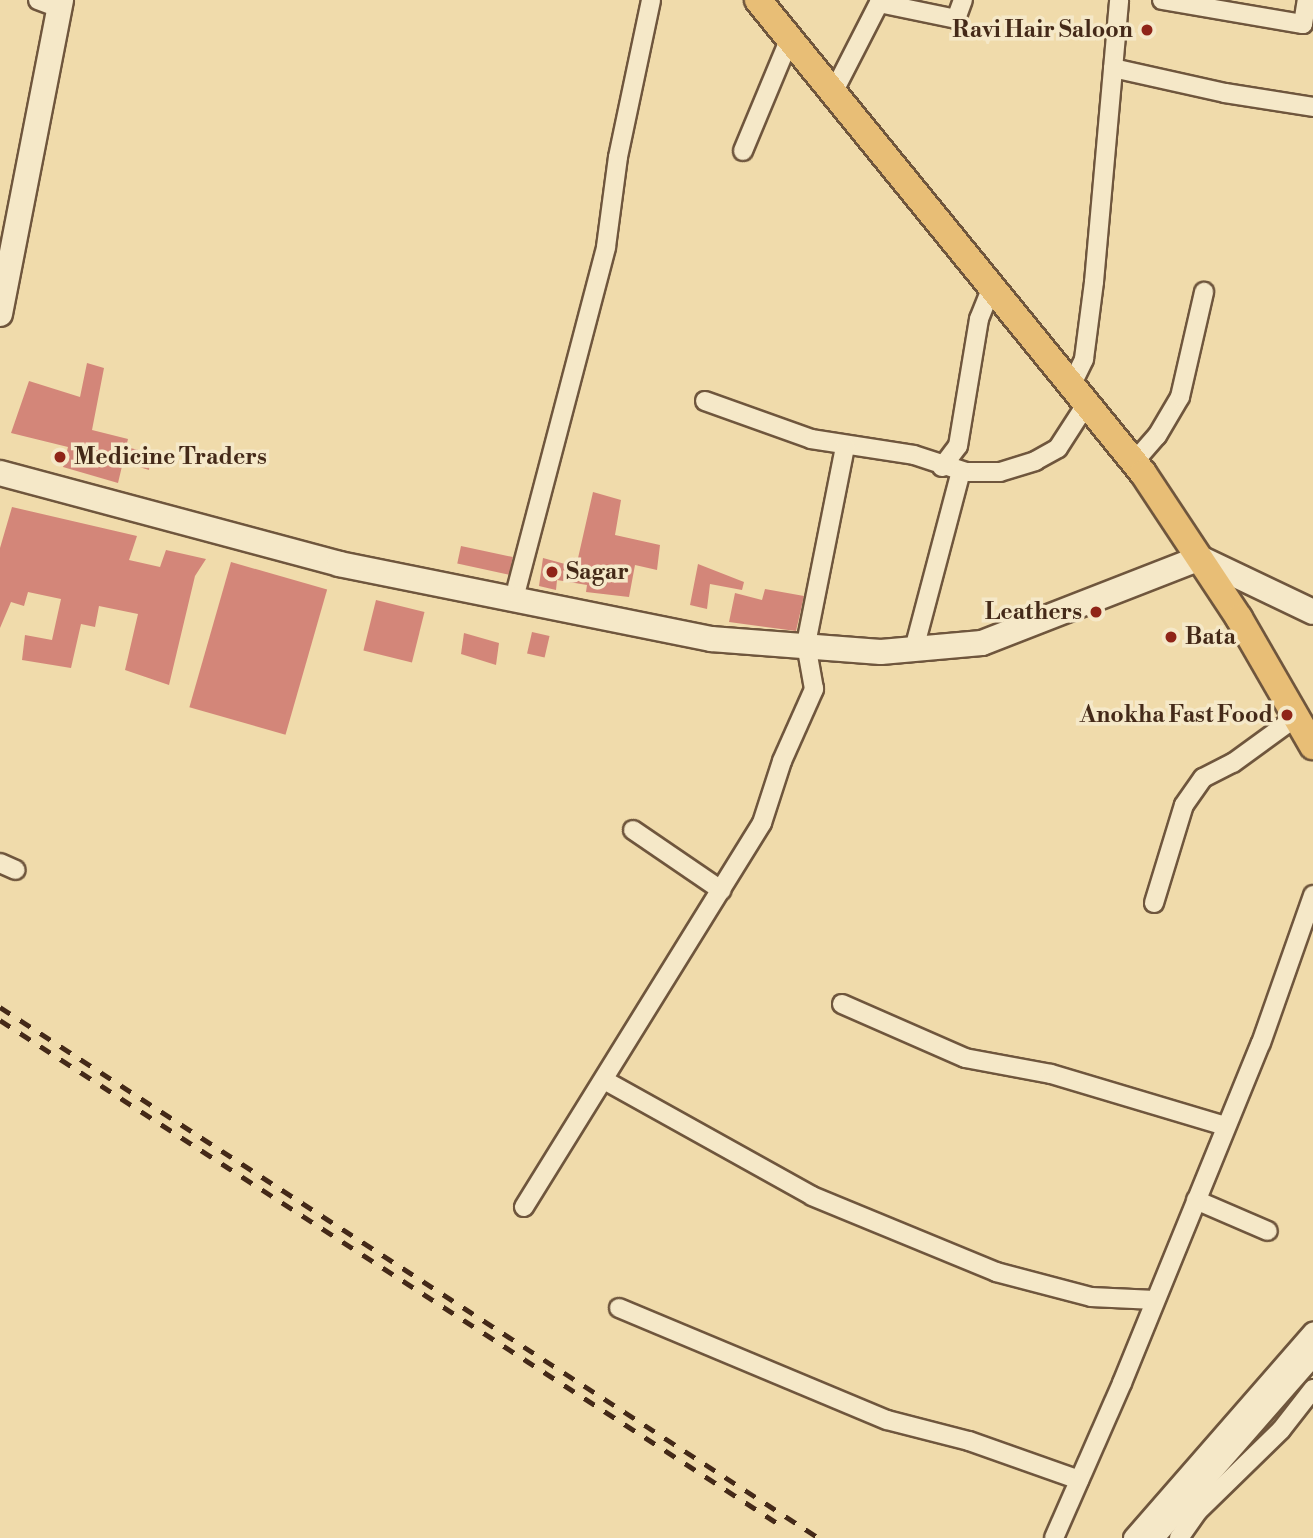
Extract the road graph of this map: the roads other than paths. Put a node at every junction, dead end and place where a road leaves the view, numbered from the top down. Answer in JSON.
{"nodes":[{"id":1,"x":651,"y":0,"type":"edge"},
{"id":2,"x":963,"y":0,"type":"edge"},
{"id":3,"x":1119,"y":0,"type":"edge"},
{"id":4,"x":1162,"y":0,"type":"edge"},
{"id":5,"x":1307,"y":0,"type":"edge"},
{"id":6,"x":53,"y":3,"type":"edge"},
{"id":7,"x":764,"y":3,"type":"edge"},
{"id":8,"x":790,"y":38,"type":"junction"},
{"id":9,"x":1114,"y":68,"type":"junction"},
{"id":10,"x":834,"y":91,"type":"junction"},
{"id":11,"x":1313,"y":107,"type":"edge"},
{"id":12,"x":743,"y":151,"type":"dead end"},
{"id":13,"x":993,"y":285,"type":"junction"},
{"id":14,"x":1204,"y":292,"type":"dead end"},
{"id":15,"x":0,"y":314,"type":"edge"},
{"id":16,"x":1080,"y":394,"type":"junction"},
{"id":17,"x":705,"y":401,"type":"dead end"},
{"id":18,"x":845,"y":447,"type":"junction"},
{"id":19,"x":1134,"y":462,"type":"junction"},
{"id":20,"x":0,"y":463,"type":"edge"},
{"id":21,"x":942,"y":467,"type":"junction"},
{"id":22,"x":961,"y":471,"type":"junction"},
{"id":23,"x":0,"y":473,"type":"edge"},
{"id":24,"x":0,"y":484,"type":"edge"},
{"id":25,"x":1200,"y":558,"type":"junction"},
{"id":26,"x":517,"y":587,"type":"junction"},
{"id":27,"x":1313,"y":611,"type":"edge"},
{"id":28,"x":627,"y":623,"type":"junction"},
{"id":29,"x":806,"y":644,"type":"junction"},
{"id":30,"x":914,"y":649,"type":"junction"},
{"id":31,"x":1296,"y":717,"type":"junction"},
{"id":32,"x":1313,"y":746,"type":"edge"},
{"id":33,"x":634,"y":830,"type":"dead end"},
{"id":34,"x":721,"y":890,"type":"junction"},
{"id":35,"x":1313,"y":895,"type":"edge"},
{"id":36,"x":1154,"y":903,"type":"dead end"},
{"id":37,"x":842,"y":1004,"type":"dead end"},
{"id":38,"x":604,"y":1080,"type":"junction"},
{"id":39,"x":1225,"y":1126,"type":"junction"},
{"id":40,"x":1196,"y":1200,"type":"junction"},
{"id":41,"x":524,"y":1207,"type":"dead end"},
{"id":42,"x":1268,"y":1231,"type":"dead end"},
{"id":43,"x":1155,"y":1300,"type":"junction"},
{"id":44,"x":619,"y":1308,"type":"dead end"},
{"id":45,"x":1313,"y":1332,"type":"edge"},
{"id":46,"x":1313,"y":1353,"type":"edge"},
{"id":47,"x":1313,"y":1389,"type":"edge"},
{"id":48,"x":1079,"y":1480,"type":"junction"},
{"id":49,"x":1054,"y":1538,"type":"edge"},
{"id":50,"x":1133,"y":1538,"type":"edge"},
{"id":51,"x":1151,"y":1538,"type":"edge"},
{"id":52,"x":1179,"y":1538,"type":"edge"}],
"edges":[{"from":1,"to":26,"type":"street"},
{"from":2,"to":10,"type":"street"},
{"from":3,"to":9,"type":"street"},
{"from":4,"to":5,"type":"street"},
{"from":6,"to":15,"type":"main road"},
{"from":7,"to":8,"type":"main road"},
{"from":8,"to":10,"type":"main road"},
{"from":8,"to":12,"type":"street"},
{"from":9,"to":11,"type":"street"},
{"from":9,"to":16,"type":"street"},
{"from":10,"to":13,"type":"main road"},
{"from":13,"to":16,"type":"main road"},
{"from":13,"to":21,"type":"street"},
{"from":14,"to":19,"type":"street"},
{"from":16,"to":19,"type":"main road"},
{"from":16,"to":22,"type":"street"},
{"from":17,"to":18,"type":"street"},
{"from":18,"to":21,"type":"street"},
{"from":18,"to":29,"type":"street"},
{"from":19,"to":25,"type":"main road"},
{"from":20,"to":26,"type":"main road"},
{"from":21,"to":22,"type":"street"},
{"from":22,"to":30,"type":"street"},
{"from":23,"to":28,"type":"main road"},
{"from":24,"to":28,"type":"main road"},
{"from":25,"to":27,"type":"main road"},
{"from":25,"to":30,"type":"main road"},
{"from":25,"to":31,"type":"main road"},
{"from":26,"to":28,"type":"main road"},
{"from":28,"to":29,"type":"main road"},
{"from":29,"to":30,"type":"main road"},
{"from":29,"to":34,"type":"street"},
{"from":31,"to":32,"type":"main road"},
{"from":31,"to":36,"type":"street"},
{"from":33,"to":34,"type":"street"},
{"from":34,"to":38,"type":"street"},
{"from":35,"to":39,"type":"street"},
{"from":37,"to":39,"type":"street"},
{"from":38,"to":41,"type":"street"},
{"from":38,"to":43,"type":"street"},
{"from":39,"to":40,"type":"street"},
{"from":40,"to":42,"type":"street"},
{"from":40,"to":43,"type":"street"},
{"from":43,"to":48,"type":"street"},
{"from":44,"to":48,"type":"street"},
{"from":45,"to":50,"type":"street"},
{"from":46,"to":51,"type":"main road"},
{"from":47,"to":52,"type":"street"},
{"from":48,"to":49,"type":"street"}]}
